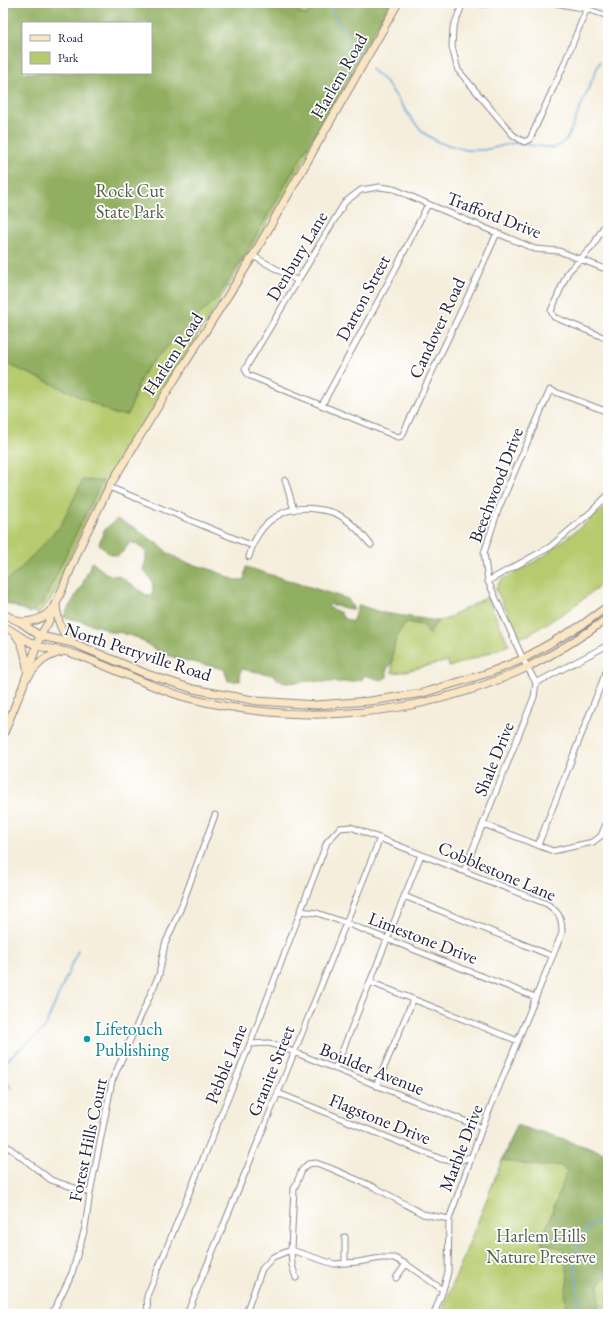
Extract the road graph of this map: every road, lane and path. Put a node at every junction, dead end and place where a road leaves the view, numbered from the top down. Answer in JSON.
{"nodes":[{"id":1,"x":398,"y":3,"type":"edge"},
{"id":2,"x":463,"y":3,"type":"edge"},
{"id":3,"x":471,"y":3,"type":"edge"},
{"id":4,"x":505,"y":3,"type":"edge"},
{"id":5,"x":555,"y":3,"type":"edge"},
{"id":6,"x":589,"y":3,"type":"edge"},
{"id":7,"x":587,"y":9,"type":"junction"},
{"id":8,"x":608,"y":16,"type":"edge"},
{"id":9,"x":394,"y":189,"type":"joint"},
{"id":10,"x":428,"y":204,"type":"junction"},
{"id":11,"x":608,"y":219,"type":"edge"},
{"id":12,"x":497,"y":232,"type":"junction"},
{"id":13,"x":254,"y":256,"type":"junction"},
{"id":14,"x":581,"y":260,"type":"junction"},
{"id":15,"x":608,"y":270,"type":"edge"},
{"id":16,"x":298,"y":280,"type":"junction"},
{"id":17,"x":608,"y":340,"type":"edge"},
{"id":18,"x":322,"y":405,"type":"junction"},
{"id":19,"x":608,"y":412,"type":"edge"},
{"id":20,"x":284,"y":480,"type":"dead end"},
{"id":21,"x":109,"y":487,"type":"junction"},
{"id":22,"x":608,"y":495,"type":"edge"},
{"id":23,"x":294,"y":510,"type":"junction"},
{"id":24,"x":371,"y":545,"type":"dead end"},
{"id":25,"x":253,"y":546,"type":"junction"},
{"id":26,"x":250,"y":557,"type":"dead end"},
{"id":27,"x":488,"y":581,"type":"junction"},
{"id":28,"x":56,"y":604,"type":"junction"},
{"id":29,"x":608,"y":606,"type":"edge"},
{"id":30,"x":3,"y":614,"type":"edge"},
{"id":31,"x":608,"y":618,"type":"edge"},
{"id":32,"x":20,"y":622,"type":"junction"},
{"id":33,"x":4,"y":626,"type":"edge"},
{"id":34,"x":40,"y":636,"type":"junction"},
{"id":35,"x":73,"y":643,"type":"junction"},
{"id":36,"x":36,"y":645,"type":"junction"},
{"id":37,"x":608,"y":647,"type":"edge"},
{"id":38,"x":70,"y":653,"type":"junction"},
{"id":39,"x":523,"y":659,"type":"junction"},
{"id":40,"x":528,"y":667,"type":"junction"},
{"id":41,"x":608,"y":667,"type":"edge"},
{"id":42,"x":536,"y":683,"type":"junction"},
{"id":43,"x":23,"y":686,"type":"junction"},
{"id":44,"x":3,"y":735,"type":"edge"},
{"id":45,"x":215,"y":815,"type":"dead end"},
{"id":46,"x":608,"y":819,"type":"edge"},
{"id":47,"x":483,"y":824,"type":"junction"},
{"id":48,"x":340,"y":828,"type":"joint"},
{"id":49,"x":380,"y":838,"type":"junction"},
{"id":50,"x":538,"y":845,"type":"junction"},
{"id":51,"x":421,"y":855,"type":"junction"},
{"id":52,"x":464,"y":871,"type":"junction"},
{"id":53,"x":404,"y":896,"type":"junction"},
{"id":54,"x":300,"y":910,"type":"junction"},
{"id":55,"x":346,"y":923,"type":"junction"},
{"id":56,"x":387,"y":939,"type":"junction"},
{"id":57,"x":552,"y":956,"type":"junction"},
{"id":58,"x":370,"y":982,"type":"junction"},
{"id":59,"x":535,"y":997,"type":"junction"},
{"id":60,"x":413,"y":1000,"type":"junction"},
{"id":61,"x":518,"y":1041,"type":"junction"},
{"id":62,"x":250,"y":1044,"type":"junction"},
{"id":63,"x":294,"y":1052,"type":"junction"},
{"id":64,"x":335,"y":1069,"type":"junction"},
{"id":65,"x":376,"y":1086,"type":"junction"},
{"id":66,"x":278,"y":1092,"type":"junction"},
{"id":67,"x":482,"y":1128,"type":"junction"},
{"id":68,"x":3,"y":1142,"type":"edge"},
{"id":69,"x":472,"y":1156,"type":"junction"},
{"id":70,"x":90,"y":1193,"type":"junction"},
{"id":71,"x":449,"y":1219,"type":"junction"},
{"id":72,"x":345,"y":1238,"type":"dead end"},
{"id":73,"x":291,"y":1250,"type":"junction"},
{"id":74,"x":345,"y":1262,"type":"junction"},
{"id":75,"x":406,"y":1264,"type":"junction"},
{"id":76,"x":296,"y":1278,"type":"dead end"},
{"id":77,"x":396,"y":1278,"type":"dead end"},
{"id":78,"x":443,"y":1290,"type":"junction"},
{"id":79,"x":51,"y":1314,"type":"edge"},
{"id":80,"x":148,"y":1314,"type":"edge"},
{"id":81,"x":187,"y":1314,"type":"edge"},
{"id":82,"x":247,"y":1314,"type":"edge"},
{"id":83,"x":434,"y":1314,"type":"edge"}],
"edges":[{"from":1,"to":13,"type":"main road","name":"Harlem Road"},
{"from":2,"to":7,"type":"street"},
{"from":3,"to":4,"type":"street"},
{"from":5,"to":7,"type":"street"},
{"from":6,"to":7,"type":"street"},
{"from":7,"to":8,"type":"street"},
{"from":9,"to":10,"type":"street","name":"Trafford Drive"},
{"from":9,"to":16,"type":"street","name":"Denbury Lane"},
{"from":10,"to":12,"type":"street","name":"Trafford Drive"},
{"from":10,"to":18,"type":"street","name":"Darton Street"},
{"from":11,"to":14,"type":"street"},
{"from":12,"to":14,"type":"street","name":"Trafford Drive"},
{"from":12,"to":18,"type":"street","name":"Candover Road"},
{"from":13,"to":16,"type":"street"},
{"from":13,"to":21,"type":"main road","name":"Harlem Road"},
{"from":14,"to":15,"type":"street","name":"Trafford Drive"},
{"from":14,"to":17,"type":"street"},
{"from":16,"to":18,"type":"street","name":"Denbury Lane"},
{"from":19,"to":27,"type":"street","name":"Beechwood Drive"},
{"from":20,"to":23,"type":"street"},
{"from":21,"to":25,"type":"street"},
{"from":21,"to":28,"type":"main road","name":"Harlem Road"},
{"from":22,"to":27,"type":"street"},
{"from":23,"to":24,"type":"street"},
{"from":23,"to":25,"type":"street"},
{"from":25,"to":26,"type":"street"},
{"from":27,"to":39,"type":"street","name":"Beechwood Drive"},
{"from":28,"to":32,"type":"main road"},
{"from":28,"to":34,"type":"main road","name":"Harlem Road"},
{"from":28,"to":35,"type":"main road"},
{"from":29,"to":39,"type":"main road","name":"North Perryville Road"},
{"from":30,"to":32,"type":"main road","name":"North Perryville Road"},
{"from":31,"to":40,"type":"main road","name":"North Perryville Road"},
{"from":32,"to":34,"type":"main road","name":"North Perryville Road"},
{"from":33,"to":36,"type":"main road","name":"North Perryville Road"},
{"from":33,"to":43,"type":"main road"},
{"from":34,"to":35,"type":"main road","name":"North Perryville Road"},
{"from":34,"to":36,"type":"main road","name":"Harlem Road"},
{"from":35,"to":39,"type":"main road","name":"North Perryville Road"},
{"from":36,"to":38,"type":"main road","name":"North Perryville Road"},
{"from":36,"to":43,"type":"main road","name":"Harlem Road"},
{"from":37,"to":42,"type":"street"},
{"from":38,"to":40,"type":"main road","name":"North Perryville Road"},
{"from":38,"to":43,"type":"main road"},
{"from":39,"to":40,"type":"street"},
{"from":40,"to":42,"type":"street"},
{"from":41,"to":50,"type":"street"},
{"from":42,"to":47,"type":"street","name":"Shale Drive"},
{"from":43,"to":44,"type":"main road","name":"Harlem Road"},
{"from":45,"to":70,"type":"street","name":"Forest Hills Court"},
{"from":46,"to":50,"type":"street"},
{"from":47,"to":50,"type":"street"},
{"from":47,"to":52,"type":"street","name":"Shale Drive"},
{"from":48,"to":49,"type":"street","name":"Cobblestone Lane"},
{"from":48,"to":54,"type":"street","name":"Pebble Lane"},
{"from":49,"to":51,"type":"street","name":"Cobblestone Lane"},
{"from":49,"to":55,"type":"street","name":"Granite Street"},
{"from":51,"to":52,"type":"street","name":"Cobblestone Lane"},
{"from":51,"to":53,"type":"street"},
{"from":52,"to":57,"type":"street","name":"Cobblestone Lane"},
{"from":53,"to":56,"type":"street"},
{"from":53,"to":57,"type":"street"},
{"from":54,"to":55,"type":"street","name":"Limestone Drive"},
{"from":54,"to":62,"type":"street","name":"Pebble Lane"},
{"from":55,"to":56,"type":"street","name":"Limestone Drive"},
{"from":55,"to":63,"type":"street","name":"Granite Street"},
{"from":56,"to":58,"type":"street"},
{"from":56,"to":59,"type":"street","name":"Limestone Drive"},
{"from":57,"to":59,"type":"street","name":"Cobblestone Lane"},
{"from":58,"to":60,"type":"street"},
{"from":58,"to":64,"type":"street"},
{"from":59,"to":61,"type":"street","name":"Marble Drive"},
{"from":60,"to":61,"type":"street"},
{"from":60,"to":65,"type":"street"},
{"from":61,"to":67,"type":"street","name":"Marble Drive"},
{"from":62,"to":63,"type":"street","name":"Boulder Avenue"},
{"from":62,"to":80,"type":"street","name":"Pebble Lane"},
{"from":63,"to":64,"type":"street","name":"Boulder Avenue"},
{"from":63,"to":66,"type":"street","name":"Granite Street"},
{"from":64,"to":65,"type":"street","name":"Boulder Avenue"},
{"from":65,"to":67,"type":"street","name":"Boulder Avenue"},
{"from":66,"to":69,"type":"street","name":"Flagstone Drive"},
{"from":66,"to":81,"type":"street","name":"Granite Street"},
{"from":67,"to":69,"type":"street","name":"Marble Drive"},
{"from":68,"to":70,"type":"street"},
{"from":69,"to":71,"type":"street","name":"Marble Drive"},
{"from":70,"to":79,"type":"street","name":"Forest Hills Court"},
{"from":71,"to":73,"type":"street"},
{"from":71,"to":78,"type":"street","name":"Marble Drive"},
{"from":72,"to":74,"type":"street"},
{"from":73,"to":74,"type":"street"},
{"from":73,"to":76,"type":"street"},
{"from":73,"to":82,"type":"street"},
{"from":74,"to":75,"type":"street"},
{"from":75,"to":77,"type":"street"},
{"from":75,"to":78,"type":"street"},
{"from":78,"to":83,"type":"street","name":"Marble Drive"}]}
